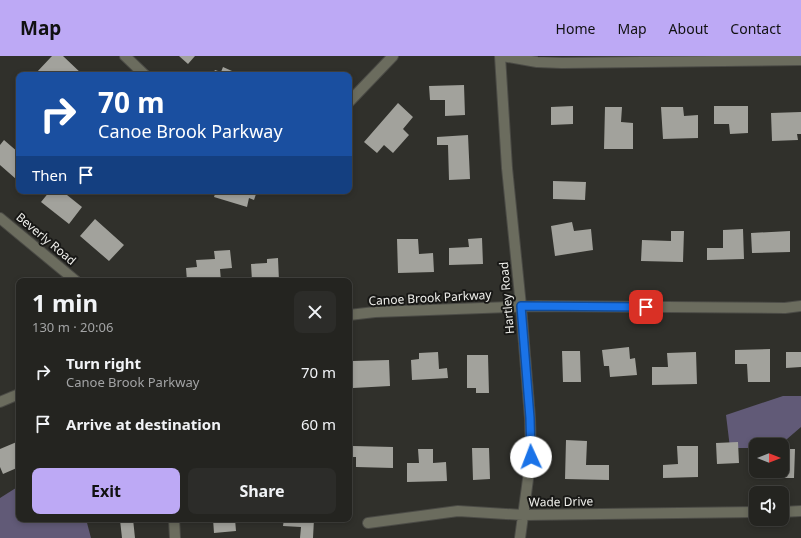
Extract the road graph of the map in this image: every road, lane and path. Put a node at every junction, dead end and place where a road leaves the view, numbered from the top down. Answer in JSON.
{"nodes":[{"id":1,"x":125,"y":56,"type":"edge"},
{"id":2,"x":393,"y":56,"type":"edge"},
{"id":3,"x":501,"y":56,"type":"edge"},
{"id":4,"x":801,"y":60,"type":"edge"},
{"id":5,"x":142,"y":72,"type":"edge"},
{"id":6,"x":352,"y":99,"type":"edge"},
{"id":7,"x":0,"y":218,"type":"edge"},
{"id":8,"x":72,"y":278,"type":"edge"},
{"id":9,"x":521,"y":306,"type":"junction"},
{"id":10,"x":801,"y":306,"type":"edge"},
{"id":11,"x":352,"y":315,"type":"edge"},
{"id":12,"x":16,"y":395,"type":"edge"},
{"id":13,"x":0,"y":402,"type":"edge"},
{"id":14,"x":801,"y":511,"type":"edge"},
{"id":15,"x":749,"y":512,"type":"edge"},
{"id":16,"x":789,"y":512,"type":"edge"},
{"id":17,"x":523,"y":515,"type":"junction"},
{"id":18,"x":174,"y":522,"type":"edge"},
{"id":19,"x":368,"y":523,"type":"dead end"},
{"id":20,"x":175,"y":538,"type":"edge"},
{"id":21,"x":520,"y":538,"type":"edge"}],
"edges":[{"from":1,"to":5,"type":"street"},
{"from":2,"to":6,"type":"street"},
{"from":3,"to":4,"type":"street"},
{"from":3,"to":9,"type":"street","name":"Hartley Road"},
{"from":7,"to":8,"type":"street","name":"Beverly Road"},
{"from":9,"to":10,"type":"street","name":"Canoe Brook Parkway"},
{"from":9,"to":11,"type":"street","name":"Canoe Brook Parkway"},
{"from":9,"to":17,"type":"street","name":"Hartley Road"},
{"from":12,"to":13,"type":"street"},
{"from":14,"to":16,"type":"street"},
{"from":15,"to":17,"type":"street","name":"Wade Drive"},
{"from":17,"to":19,"type":"street","name":"Wade Drive"},
{"from":17,"to":21,"type":"street","name":"Hartley Road"},
{"from":18,"to":20,"type":"street"}]}
